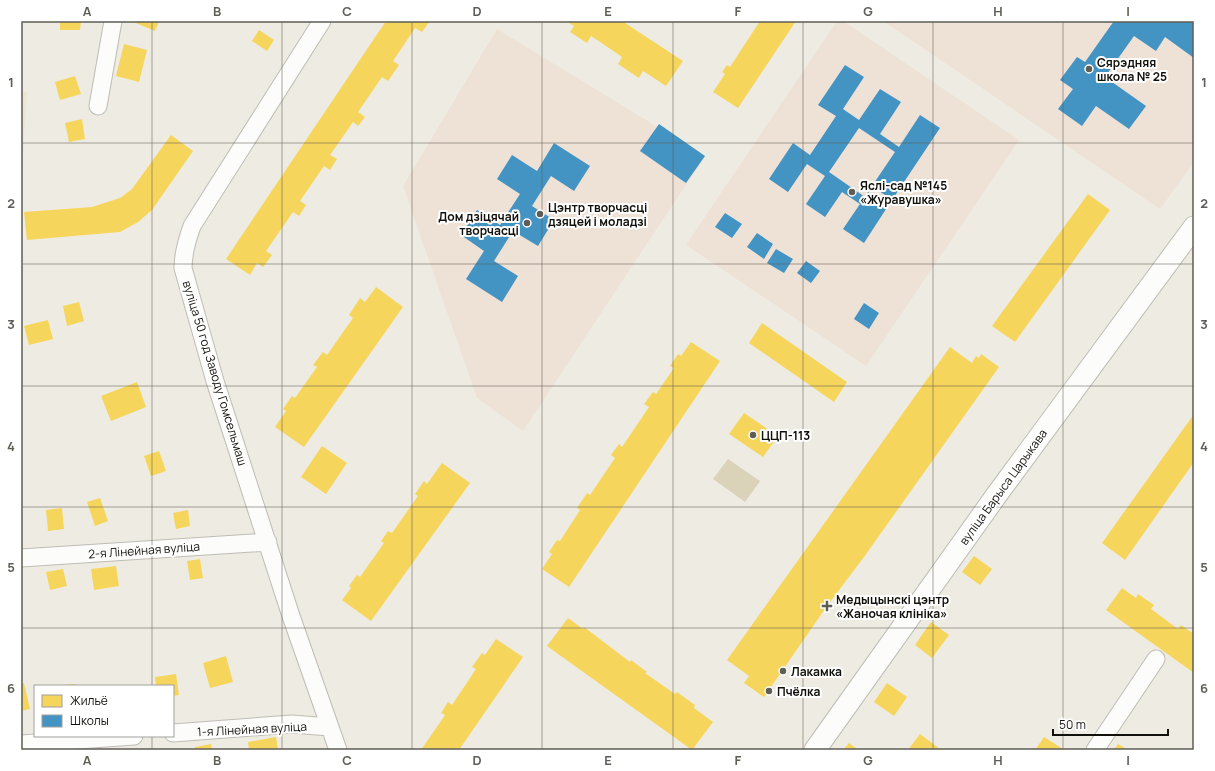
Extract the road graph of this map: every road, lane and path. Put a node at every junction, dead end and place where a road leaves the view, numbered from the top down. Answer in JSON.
{"nodes":[{"id":1,"x":113,"y":21,"type":"edge"},
{"id":2,"x":322,"y":21,"type":"edge"},
{"id":3,"x":98,"y":106,"type":"dead end"},
{"id":4,"x":1194,"y":227,"type":"edge"},
{"id":5,"x":268,"y":542,"type":"junction"},
{"id":6,"x":21,"y":558,"type":"edge"},
{"id":7,"x":1156,"y":659,"type":"dead end"},
{"id":8,"x":330,"y":727,"type":"junction"},
{"id":9,"x":174,"y":733,"type":"edge"},
{"id":10,"x":120,"y":737,"type":"edge"},
{"id":11,"x":21,"y":744,"type":"edge"},
{"id":12,"x":338,"y":750,"type":"edge"},
{"id":13,"x":815,"y":750,"type":"edge"},
{"id":14,"x":1095,"y":750,"type":"edge"}],
"edges":[{"from":1,"to":3,"type":"street"},
{"from":2,"to":5,"type":"street","name":"вуліца 50 год Заводу Гомсельмаш"},
{"from":4,"to":13,"type":"main road","name":"вуліца Барыса Царыкава"},
{"from":5,"to":6,"type":"street","name":"2-я Лінейная вуліца"},
{"from":5,"to":8,"type":"street","name":"вуліца 50 год Заводу Гомсельмаш"},
{"from":7,"to":14,"type":"street"},
{"from":8,"to":9,"type":"street","name":"1-я Лінейная вуліца"},
{"from":8,"to":12,"type":"street","name":"вуліца 50 год Заводу Гомсельмаш"},
{"from":10,"to":11,"type":"street"}]}
